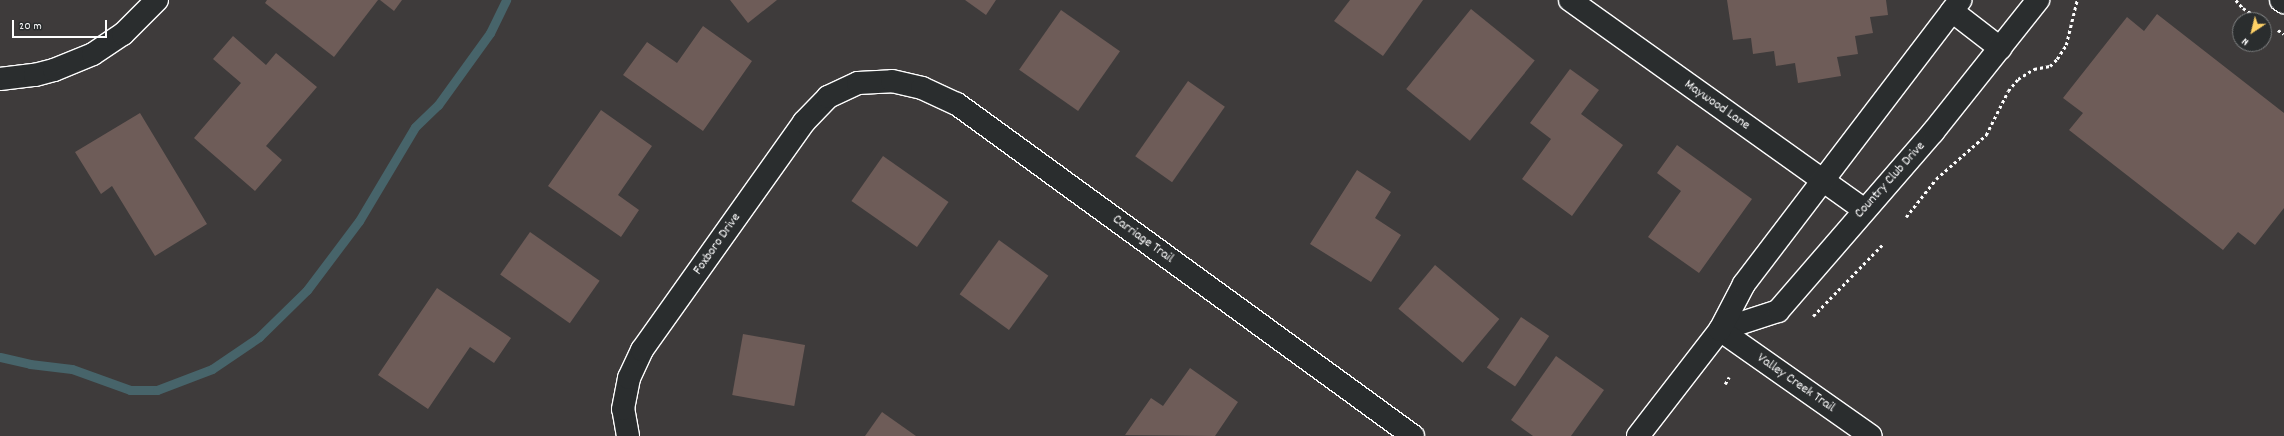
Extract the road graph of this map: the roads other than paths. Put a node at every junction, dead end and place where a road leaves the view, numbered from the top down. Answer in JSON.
{"nodes":[{"id":1,"x":157,"y":0,"type":"edge"},
{"id":2,"x":1570,"y":0,"type":"edge"},
{"id":3,"x":2038,"y":0,"type":"edge"},
{"id":4,"x":2281,"y":0,"type":"edge"},
{"id":5,"x":2284,"y":2,"type":"edge"},
{"id":6,"x":1956,"y":6,"type":"edge"},
{"id":7,"x":2000,"y":48,"type":"junction"},
{"id":8,"x":0,"y":79,"type":"edge"},
{"id":9,"x":858,"y":83,"type":"joint"},
{"id":10,"x":1822,"y":180,"type":"junction"},
{"id":11,"x":1864,"y":210,"type":"junction"},
{"id":12,"x":1720,"y":330,"type":"junction"},
{"id":13,"x":628,"y":435,"type":"edge"},
{"id":14,"x":1413,"y":436,"type":"edge"},
{"id":15,"x":1638,"y":436,"type":"edge"},
{"id":16,"x":1871,"y":436,"type":"edge"}],
"edges":[{"from":1,"to":8,"type":"street"},
{"from":2,"to":10,"type":"street","name":"Maywood Lane"},
{"from":3,"to":7,"type":"street","name":"Country Club Drive"},
{"from":4,"to":5,"type":"street"},
{"from":6,"to":7,"type":"street"},
{"from":6,"to":10,"type":"street"},
{"from":7,"to":11,"type":"street","name":"Country Club Drive"},
{"from":9,"to":13,"type":"street","name":"Foxboro Drive"},
{"from":9,"to":14,"type":"street","name":"Carriage Trail"},
{"from":10,"to":11,"type":"street","name":"Maywood Lane"},
{"from":10,"to":12,"type":"street"},
{"from":11,"to":12,"type":"street","name":"Country Club Drive"},
{"from":12,"to":15,"type":"street"},
{"from":12,"to":16,"type":"street","name":"Valley Creek Trail"}]}
